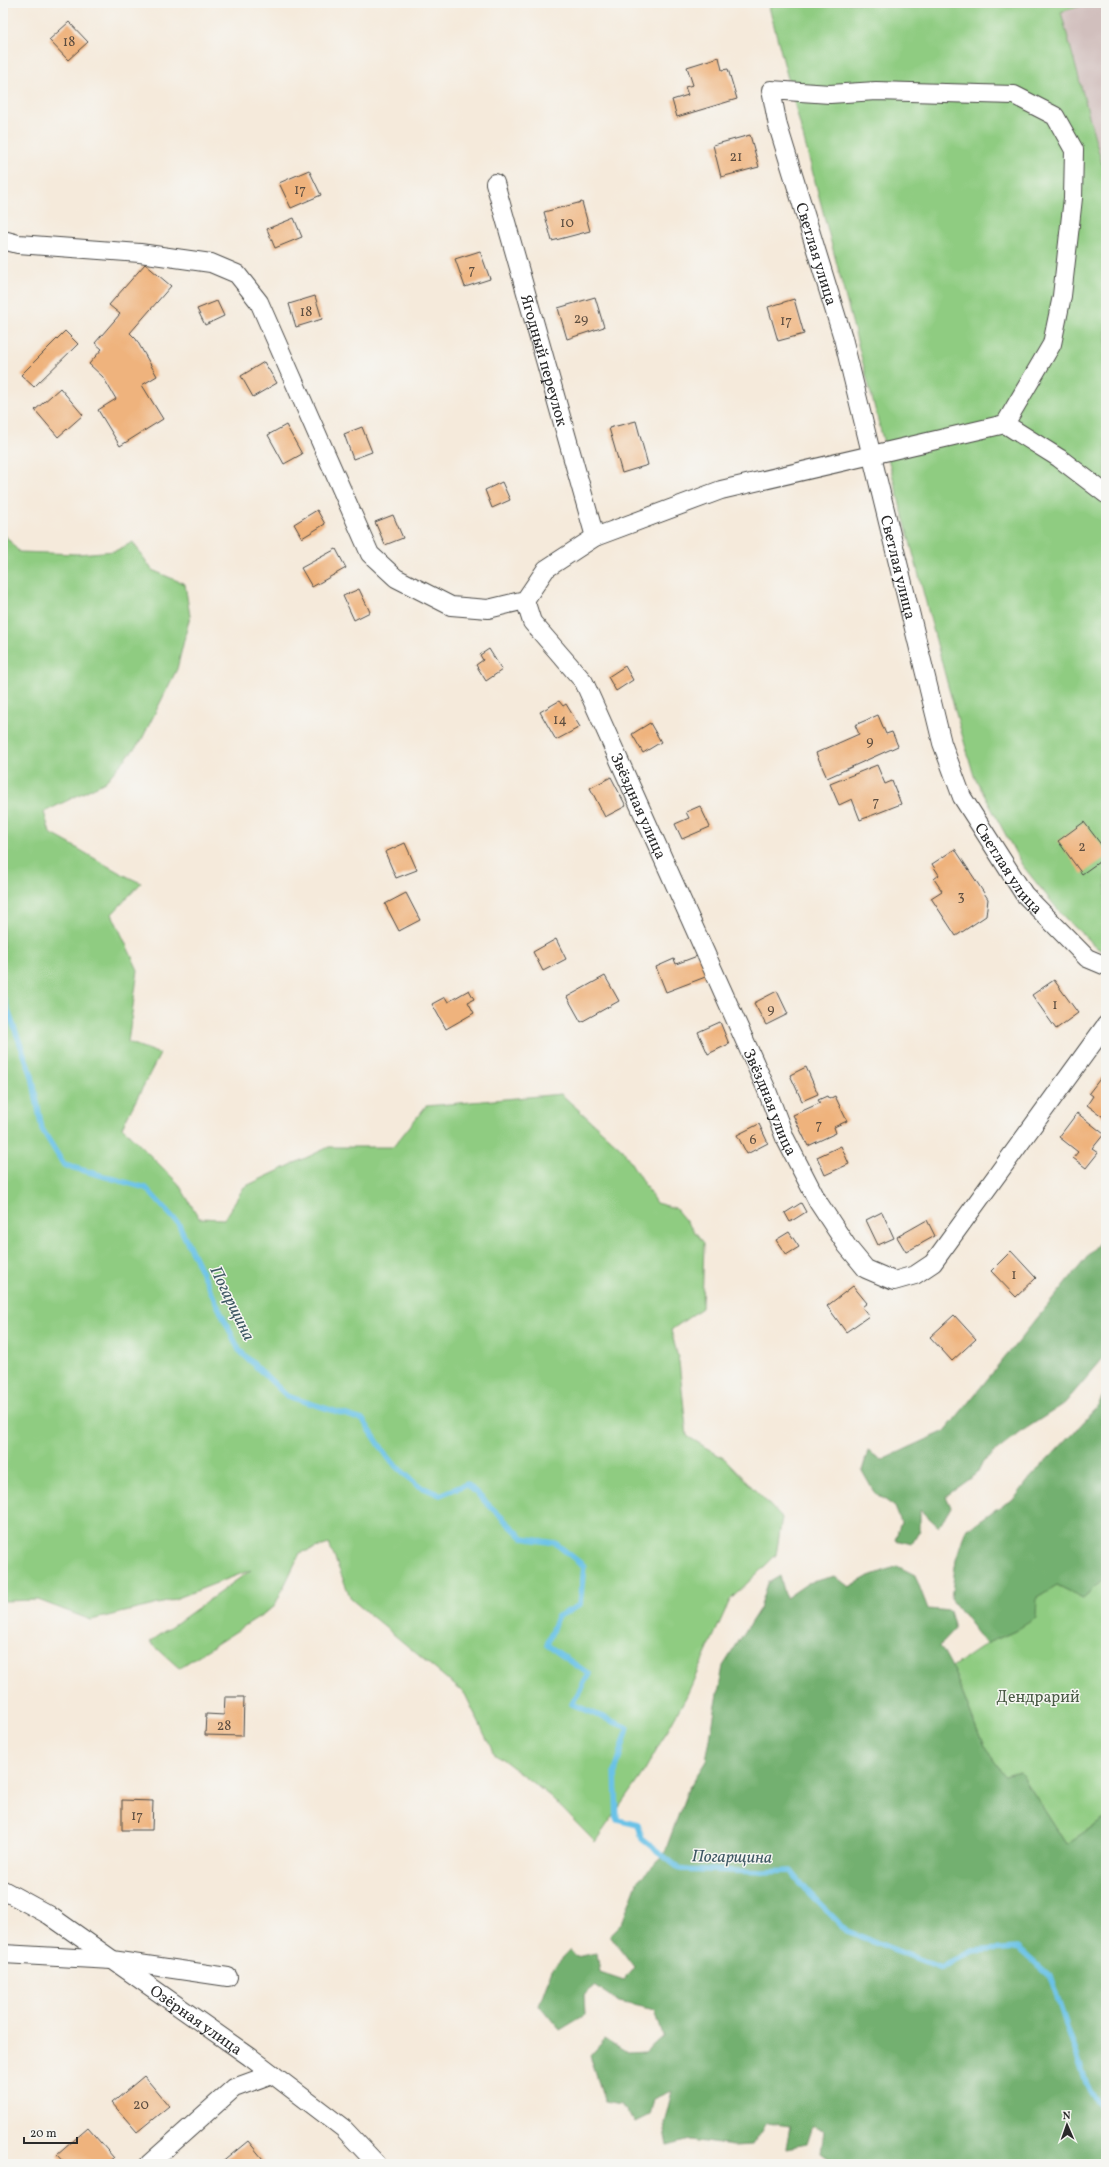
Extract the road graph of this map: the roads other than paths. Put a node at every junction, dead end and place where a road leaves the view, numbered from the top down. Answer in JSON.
{"nodes":[{"id":1,"x":495,"y":183,"type":"dead end"},
{"id":2,"x":3,"y":240,"type":"edge"},
{"id":3,"x":1005,"y":424,"type":"junction"},
{"id":4,"x":872,"y":456,"type":"junction"},
{"id":5,"x":1106,"y":494,"type":"edge"},
{"id":6,"x":595,"y":537,"type":"junction"},
{"id":7,"x":525,"y":600,"type":"junction"},
{"id":8,"x":1106,"y":966,"type":"edge"},
{"id":9,"x":1106,"y":1025,"type":"edge"},
{"id":10,"x":3,"y":1890,"type":"edge"},
{"id":11,"x":3,"y":1954,"type":"edge"},
{"id":12,"x":112,"y":1960,"type":"junction"},
{"id":13,"x":228,"y":1977,"type":"dead end"},
{"id":14,"x":272,"y":2074,"type":"junction"},
{"id":15,"x":149,"y":2164,"type":"edge"},
{"id":16,"x":378,"y":2164,"type":"edge"}],
"edges":[{"from":1,"to":6,"type":"street","name":"Ягодный переулок"},
{"from":2,"to":7,"type":"street"},
{"from":3,"to":4,"type":"street"},
{"from":3,"to":4,"type":"street","name":"Светлая улица"},
{"from":3,"to":5,"type":"street"},
{"from":4,"to":6,"type":"street"},
{"from":4,"to":8,"type":"street","name":"Светлая улица"},
{"from":6,"to":7,"type":"street"},
{"from":7,"to":9,"type":"street","name":"Звёздная улица"},
{"from":10,"to":12,"type":"street","name":"Озёрная улица"},
{"from":11,"to":12,"type":"street"},
{"from":12,"to":13,"type":"street"},
{"from":12,"to":14,"type":"street","name":"Озёрная улица"},
{"from":14,"to":15,"type":"street"},
{"from":14,"to":16,"type":"street","name":"Озёрная улица"}]}
